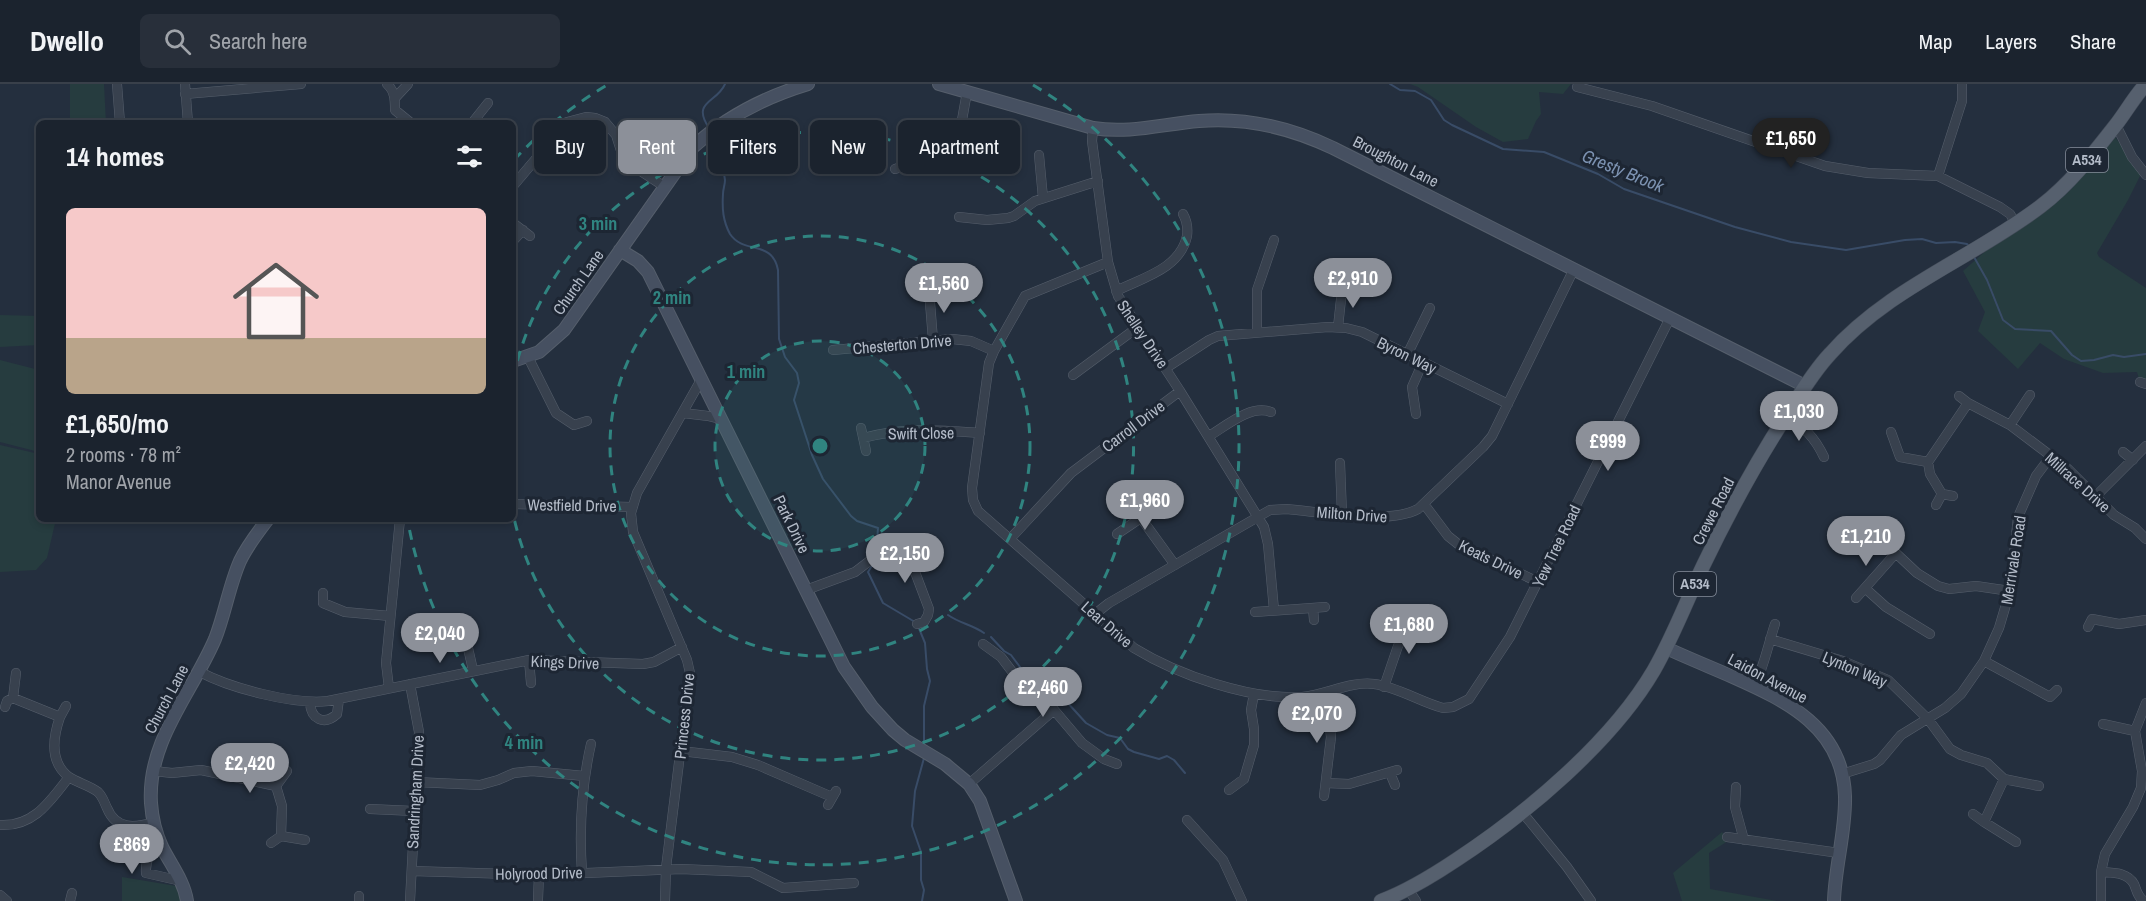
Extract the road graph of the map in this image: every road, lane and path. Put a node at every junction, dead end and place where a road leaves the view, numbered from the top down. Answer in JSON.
{"nodes":[{"id":1,"x":117,"y":84,"type":"edge"},
{"id":2,"x":184,"y":84,"type":"edge"},
{"id":3,"x":301,"y":84,"type":"edge"},
{"id":4,"x":387,"y":84,"type":"edge"},
{"id":5,"x":408,"y":84,"type":"edge"},
{"id":6,"x":772,"y":84,"type":"edge"},
{"id":7,"x":808,"y":84,"type":"edge"},
{"id":8,"x":939,"y":84,"type":"edge"},
{"id":9,"x":1962,"y":84,"type":"edge"},
{"id":10,"x":2146,"y":84,"type":"edge"},
{"id":11,"x":1577,"y":87,"type":"dead end"},
{"id":12,"x":968,"y":92,"type":"junction"},
{"id":13,"x":186,"y":94,"type":"junction"},
{"id":14,"x":395,"y":98,"type":"junction"},
{"id":15,"x":488,"y":103,"type":"dead end"},
{"id":16,"x":754,"y":104,"type":"junction"},
{"id":17,"x":120,"y":120,"type":"edge"},
{"id":18,"x":188,"y":120,"type":"edge"},
{"id":19,"x":407,"y":120,"type":"edge"},
{"id":20,"x":474,"y":120,"type":"edge"},
{"id":21,"x":2116,"y":125,"type":"junction"},
{"id":22,"x":1094,"y":128,"type":"junction"},
{"id":23,"x":1039,"y":155,"type":"dead end"},
{"id":24,"x":895,"y":169,"type":"dead end"},
{"id":25,"x":2146,"y":175,"type":"edge"},
{"id":26,"x":1938,"y":176,"type":"junction"},
{"id":27,"x":1098,"y":181,"type":"junction"},
{"id":28,"x":516,"y":182,"type":"edge"},
{"id":29,"x":665,"y":187,"type":"junction"},
{"id":30,"x":1043,"y":198,"type":"junction"},
{"id":31,"x":958,"y":217,"type":"dead end"},
{"id":32,"x":1187,"y":217,"type":"dead end"},
{"id":33,"x":2016,"y":224,"type":"junction"},
{"id":34,"x":516,"y":225,"type":"edge"},
{"id":35,"x":516,"y":239,"type":"edge"},
{"id":36,"x":1274,"y":240,"type":"dead end"},
{"id":37,"x":620,"y":250,"type":"junction"},
{"id":38,"x":1108,"y":262,"type":"junction"},
{"id":39,"x":1574,"y":269,"type":"junction"},
{"id":40,"x":1346,"y":283,"type":"dead end"},
{"id":41,"x":929,"y":290,"type":"dead end"},
{"id":42,"x":1116,"y":291,"type":"junction"},
{"id":43,"x":1430,"y":308,"type":"dead end"},
{"id":44,"x":1670,"y":318,"type":"junction"},
{"id":45,"x":1138,"y":327,"type":"junction"},
{"id":46,"x":1338,"y":327,"type":"junction"},
{"id":47,"x":1257,"y":332,"type":"junction"},
{"id":48,"x":844,"y":337,"type":"dead end"},
{"id":49,"x":933,"y":340,"type":"junction"},
{"id":50,"x":845,"y":349,"type":"junction"},
{"id":51,"x":833,"y":350,"type":"dead end"},
{"id":52,"x":994,"y":351,"type":"junction"},
{"id":53,"x":1407,"y":355,"type":"junction"},
{"id":54,"x":528,"y":357,"type":"junction"},
{"id":55,"x":516,"y":360,"type":"edge"},
{"id":56,"x":1423,"y":362,"type":"junction"},
{"id":57,"x":1166,"y":368,"type":"junction"},
{"id":58,"x":1072,"y":375,"type":"dead end"},
{"id":59,"x":701,"y":380,"type":"junction"},
{"id":60,"x":1805,"y":386,"type":"junction"},
{"id":61,"x":1180,"y":391,"type":"junction"},
{"id":62,"x":2030,"y":395,"type":"dead end"},
{"id":63,"x":1959,"y":396,"type":"dead end"},
{"id":64,"x":1968,"y":403,"type":"junction"},
{"id":65,"x":1508,"y":404,"type":"junction"},
{"id":66,"x":1417,"y":410,"type":"dead end"},
{"id":67,"x":1271,"y":412,"type":"dead end"},
{"id":68,"x":682,"y":413,"type":"junction"},
{"id":69,"x":1785,"y":416,"type":"junction"},
{"id":70,"x":720,"y":419,"type":"junction"},
{"id":71,"x":587,"y":421,"type":"dead end"},
{"id":72,"x":2010,"y":425,"type":"junction"},
{"id":73,"x":1891,"y":432,"type":"dead end"},
{"id":74,"x":980,"y":433,"type":"junction"},
{"id":75,"x":1209,"y":436,"type":"junction"},
{"id":76,"x":2146,"y":446,"type":"edge"},
{"id":77,"x":866,"y":451,"type":"dead end"},
{"id":78,"x":2122,"y":452,"type":"dead end"},
{"id":79,"x":2051,"y":456,"type":"junction"},
{"id":80,"x":1824,"y":457,"type":"dead end"},
{"id":81,"x":2133,"y":460,"type":"junction"},
{"id":82,"x":1928,"y":462,"type":"junction"},
{"id":83,"x":1340,"y":463,"type":"dead end"},
{"id":84,"x":1942,"y":494,"type":"junction"},
{"id":85,"x":1953,"y":496,"type":"dead end"},
{"id":86,"x":2096,"y":497,"type":"junction"},
{"id":87,"x":516,"y":504,"type":"edge"},
{"id":88,"x":1424,"y":504,"type":"junction"},
{"id":89,"x":1936,"y":505,"type":"dead end"},
{"id":90,"x":632,"y":507,"type":"junction"},
{"id":91,"x":1156,"y":507,"type":"dead end"},
{"id":92,"x":1342,"y":514,"type":"junction"},
{"id":93,"x":1259,"y":517,"type":"junction"},
{"id":94,"x":1141,"y":518,"type":"junction"},
{"id":95,"x":265,"y":522,"type":"edge"},
{"id":96,"x":400,"y":522,"type":"edge"},
{"id":97,"x":1869,"y":528,"type":"dead end"},
{"id":98,"x":1118,"y":534,"type":"dead end"},
{"id":99,"x":1010,"y":539,"type":"junction"},
{"id":100,"x":2146,"y":539,"type":"edge"},
{"id":101,"x":1896,"y":553,"type":"junction"},
{"id":102,"x":1175,"y":566,"type":"junction"},
{"id":103,"x":1539,"y":582,"type":"junction"},
{"id":104,"x":1866,"y":588,"type":"junction"},
{"id":105,"x":806,"y":590,"type":"junction"},
{"id":106,"x":2010,"y":591,"type":"junction"},
{"id":107,"x":323,"y":593,"type":"dead end"},
{"id":108,"x":1856,"y":598,"type":"dead end"},
{"id":109,"x":1325,"y":607,"type":"dead end"},
{"id":110,"x":1313,"y":608,"type":"junction"},
{"id":111,"x":1274,"y":610,"type":"junction"},
{"id":112,"x":1255,"y":612,"type":"dead end"},
{"id":113,"x":1095,"y":614,"type":"junction"},
{"id":114,"x":1522,"y":614,"type":"joint"},
{"id":115,"x":1414,"y":615,"type":"dead end"},
{"id":116,"x":390,"y":616,"type":"junction"},
{"id":117,"x":1314,"y":620,"type":"dead end"},
{"id":118,"x":2146,"y":620,"type":"edge"},
{"id":119,"x":917,"y":624,"type":"dead end"},
{"id":120,"x":1775,"y":624,"type":"dead end"},
{"id":121,"x":2088,"y":627,"type":"dead end"},
{"id":122,"x":1930,"y":634,"type":"dead end"},
{"id":123,"x":1770,"y":639,"type":"junction"},
{"id":124,"x":983,"y":644,"type":"dead end"},
{"id":125,"x":682,"y":647,"type":"junction"},
{"id":126,"x":468,"y":648,"type":"dead end"},
{"id":127,"x":1666,"y":648,"type":"junction"},
{"id":128,"x":530,"y":660,"type":"junction"},
{"id":129,"x":1984,"y":661,"type":"junction"},
{"id":130,"x":473,"y":670,"type":"junction"},
{"id":131,"x":200,"y":672,"type":"junction"},
{"id":132,"x":16,"y":673,"type":"dead end"},
{"id":133,"x":531,"y":683,"type":"dead end"},
{"id":134,"x":410,"y":684,"type":"junction"},
{"id":135,"x":1384,"y":687,"type":"junction"},
{"id":136,"x":1755,"y":687,"type":"junction"},
{"id":137,"x":389,"y":688,"type":"junction"},
{"id":138,"x":1326,"y":693,"type":"junction"},
{"id":139,"x":1254,"y":694,"type":"junction"},
{"id":140,"x":13,"y":698,"type":"junction"},
{"id":141,"x":2052,"y":698,"type":"dead end"},
{"id":142,"x":339,"y":699,"type":"junction"},
{"id":143,"x":310,"y":703,"type":"junction"},
{"id":144,"x":2146,"y":703,"type":"edge"},
{"id":145,"x":66,"y":706,"type":"dead end"},
{"id":146,"x":5,"y":707,"type":"dead end"},
{"id":147,"x":1054,"y":710,"type":"junction"},
{"id":148,"x":60,"y":717,"type":"junction"},
{"id":149,"x":1928,"y":719,"type":"junction"},
{"id":150,"x":2103,"y":724,"type":"dead end"},
{"id":151,"x":2135,"y":731,"type":"junction"},
{"id":152,"x":591,"y":744,"type":"dead end"},
{"id":153,"x":681,"y":751,"type":"junction"},
{"id":154,"x":1117,"y":764,"type":"dead end"},
{"id":155,"x":154,"y":771,"type":"junction"},
{"id":156,"x":287,"y":771,"type":"dead end"},
{"id":157,"x":1842,"y":774,"type":"junction"},
{"id":158,"x":584,"y":776,"type":"junction"},
{"id":159,"x":69,"y":777,"type":"junction"},
{"id":160,"x":2144,"y":777,"type":"edge"},
{"id":161,"x":2004,"y":779,"type":"junction"},
{"id":162,"x":416,"y":782,"type":"junction"},
{"id":163,"x":1326,"y":783,"type":"junction"},
{"id":164,"x":969,"y":784,"type":"junction"},
{"id":165,"x":1395,"y":785,"type":"dead end"},
{"id":166,"x":276,"y":786,"type":"junction"},
{"id":167,"x":2039,"y":786,"type":"dead end"},
{"id":168,"x":1736,"y":787,"type":"dead end"},
{"id":169,"x":1234,"y":790,"type":"dead end"},
{"id":170,"x":1324,"y":796,"type":"dead end"},
{"id":171,"x":832,"y":797,"type":"dead end"},
{"id":172,"x":368,"y":809,"type":"dead end"},
{"id":173,"x":414,"y":811,"type":"junction"},
{"id":174,"x":1522,"y":812,"type":"junction"},
{"id":175,"x":1973,"y":814,"type":"dead end"},
{"id":176,"x":1187,"y":820,"type":"dead end"},
{"id":177,"x":154,"y":822,"type":"junction"},
{"id":178,"x":1984,"y":822,"type":"junction"},
{"id":179,"x":0,"y":825,"type":"edge"},
{"id":180,"x":281,"y":836,"type":"junction"},
{"id":181,"x":1727,"y":837,"type":"dead end"},
{"id":182,"x":305,"y":840,"type":"dead end"},
{"id":183,"x":1744,"y":840,"type":"junction"},
{"id":184,"x":159,"y":841,"type":"junction"},
{"id":185,"x":2016,"y":842,"type":"dead end"},
{"id":186,"x":271,"y":843,"type":"dead end"},
{"id":187,"x":1839,"y":853,"type":"junction"},
{"id":188,"x":666,"y":868,"type":"junction"},
{"id":189,"x":412,"y":871,"type":"junction"},
{"id":190,"x":2101,"y":872,"type":"junction"},
{"id":191,"x":582,"y":873,"type":"junction"},
{"id":192,"x":539,"y":875,"type":"junction"},
{"id":193,"x":181,"y":881,"type":"junction"},
{"id":194,"x":854,"y":883,"type":"dead end"},
{"id":195,"x":0,"y":895,"type":"edge"},
{"id":196,"x":1412,"y":895,"type":"edge"},
{"id":197,"x":538,"y":898,"type":"dead end"},
{"id":198,"x":7,"y":901,"type":"edge"},
{"id":199,"x":187,"y":901,"type":"edge"},
{"id":200,"x":410,"y":901,"type":"edge"},
{"id":201,"x":665,"y":901,"type":"edge"},
{"id":202,"x":1016,"y":901,"type":"edge"},
{"id":203,"x":1242,"y":901,"type":"edge"},
{"id":204,"x":1381,"y":901,"type":"edge"},
{"id":205,"x":1591,"y":901,"type":"edge"},
{"id":206,"x":1834,"y":901,"type":"edge"},
{"id":207,"x":2101,"y":901,"type":"edge"},
{"id":208,"x":2144,"y":901,"type":"edge"}],
"edges":[{"from":1,"to":17,"type":"street"},
{"from":2,"to":13,"type":"street"},
{"from":3,"to":13,"type":"street"},
{"from":4,"to":14,"type":"street"},
{"from":5,"to":14,"type":"street"},
{"from":6,"to":16,"type":"street"},
{"from":7,"to":16,"type":"street"},
{"from":8,"to":12,"type":"street","name":"Broughton Lane"},
{"from":9,"to":26,"type":"street"},
{"from":10,"to":21,"type":"main road","number":"A534"},
{"from":11,"to":26,"type":"street"},
{"from":12,"to":22,"type":"street","name":"Broughton Lane"},
{"from":12,"to":24,"type":"street"},
{"from":13,"to":18,"type":"street"},
{"from":14,"to":19,"type":"street"},
{"from":15,"to":20,"type":"street"},
{"from":16,"to":29,"type":"street","name":"Church Lane"},
{"from":21,"to":25,"type":"street"},
{"from":21,"to":33,"type":"main road","number":"A534"},
{"from":22,"to":27,"type":"street","name":"Shelley Drive"},
{"from":22,"to":39,"type":"street","name":"Broughton Lane"},
{"from":23,"to":30,"type":"street"},
{"from":26,"to":33,"type":"street"},
{"from":27,"to":30,"type":"street"},
{"from":27,"to":38,"type":"street","name":"Shelley Drive"},
{"from":28,"to":29,"type":"street"},
{"from":29,"to":37,"type":"street","name":"Church Lane"},
{"from":30,"to":31,"type":"street"},
{"from":32,"to":42,"type":"street"},
{"from":33,"to":60,"type":"main road","name":"Crewe Road","number":"A534"},
{"from":34,"to":35,"type":"street"},
{"from":36,"to":47,"type":"street"},
{"from":37,"to":54,"type":"street","name":"Church Lane"},
{"from":37,"to":59,"type":"street","name":"Park Drive"},
{"from":38,"to":42,"type":"street","name":"Shelley Drive"},
{"from":38,"to":52,"type":"street","name":"Lear Drive"},
{"from":39,"to":44,"type":"street","name":"Broughton Lane"},
{"from":39,"to":65,"type":"street","name":"Milton Drive"},
{"from":40,"to":46,"type":"street"},
{"from":41,"to":49,"type":"street"},
{"from":42,"to":45,"type":"street","name":"Shelley Drive"},
{"from":43,"to":53,"type":"street"},
{"from":44,"to":60,"type":"street","name":"Broughton Lane"},
{"from":44,"to":103,"type":"street","name":"Yew Tree Road"},
{"from":45,"to":57,"type":"street","name":"Shelley Drive"},
{"from":45,"to":58,"type":"street"},
{"from":46,"to":47,"type":"street","name":"Byron Way"},
{"from":46,"to":53,"type":"street","name":"Byron Way"},
{"from":47,"to":57,"type":"street","name":"Byron Way"},
{"from":48,"to":50,"type":"street","name":"Chesterton Drive"},
{"from":49,"to":50,"type":"street","name":"Chesterton Drive"},
{"from":49,"to":52,"type":"street","name":"Chesterton Drive"},
{"from":50,"to":51,"type":"street","name":"Chesterton Drive"},
{"from":52,"to":74,"type":"street","name":"Lear Drive"},
{"from":53,"to":56,"type":"street","name":"Byron Way"},
{"from":54,"to":55,"type":"street","name":"Church Lane"},
{"from":54,"to":71,"type":"street"},
{"from":56,"to":65,"type":"street","name":"Byron Way"},
{"from":56,"to":66,"type":"street"},
{"from":57,"to":61,"type":"street","name":"Shelley Drive"},
{"from":59,"to":68,"type":"street","name":"Westfield Drive"},
{"from":59,"to":70,"type":"street","name":"Park Drive"},
{"from":60,"to":69,"type":"main road","name":"Crewe Road","number":"A534"},
{"from":61,"to":75,"type":"street","name":"Shelley Drive"},
{"from":61,"to":99,"type":"street","name":"Carroll Drive"},
{"from":62,"to":72,"type":"street"},
{"from":63,"to":64,"type":"street","name":"Millrace Drive"},
{"from":64,"to":72,"type":"street","name":"Millrace Drive"},
{"from":64,"to":82,"type":"street"},
{"from":65,"to":88,"type":"street","name":"Milton Drive"},
{"from":67,"to":75,"type":"street"},
{"from":68,"to":70,"type":"street"},
{"from":68,"to":90,"type":"street","name":"Westfield Drive"},
{"from":69,"to":80,"type":"street"},
{"from":69,"to":127,"type":"main road","name":"Crewe Road","number":"A534"},
{"from":70,"to":105,"type":"street","name":"Park Drive"},
{"from":72,"to":79,"type":"street","name":"Millrace Drive"},
{"from":73,"to":82,"type":"street"},
{"from":74,"to":77,"type":"street","name":"Swift Close"},
{"from":74,"to":99,"type":"street","name":"Lear Drive"},
{"from":75,"to":93,"type":"street","name":"Shelley Drive"},
{"from":76,"to":81,"type":"street"},
{"from":78,"to":81,"type":"street"},
{"from":79,"to":86,"type":"street","name":"Millrace Drive"},
{"from":79,"to":106,"type":"street","name":"Merrivale Road"},
{"from":81,"to":86,"type":"street"},
{"from":82,"to":84,"type":"street"},
{"from":83,"to":92,"type":"street"},
{"from":84,"to":85,"type":"street"},
{"from":84,"to":89,"type":"street"},
{"from":86,"to":100,"type":"street","name":"Millrace Drive"},
{"from":87,"to":90,"type":"street","name":"Westfield Drive"},
{"from":88,"to":92,"type":"street","name":"Milton Drive"},
{"from":88,"to":103,"type":"street","name":"Keats Drive"},
{"from":90,"to":125,"type":"street","name":"Princess Drive"},
{"from":91,"to":94,"type":"street"},
{"from":92,"to":93,"type":"street","name":"Milton Drive"},
{"from":93,"to":102,"type":"street","name":"Milton Drive"},
{"from":93,"to":111,"type":"street","name":"Shelley Drive"},
{"from":94,"to":98,"type":"street"},
{"from":94,"to":102,"type":"street"},
{"from":95,"to":131,"type":"street","name":"Church Lane"},
{"from":96,"to":116,"type":"street"},
{"from":97,"to":101,"type":"street"},
{"from":99,"to":113,"type":"street","name":"Lear Drive"},
{"from":101,"to":104,"type":"street"},
{"from":101,"to":106,"type":"street"},
{"from":102,"to":113,"type":"street","name":"Milton Drive"},
{"from":103,"to":114,"type":"street","name":"Yew Tree Road"},
{"from":104,"to":108,"type":"street"},
{"from":104,"to":122,"type":"street"},
{"from":105,"to":119,"type":"street"},
{"from":105,"to":164,"type":"street","name":"Park Drive"},
{"from":106,"to":129,"type":"street","name":"Merrivale Road"},
{"from":107,"to":116,"type":"street"},
{"from":109,"to":110,"type":"street"},
{"from":110,"to":111,"type":"street"},
{"from":110,"to":117,"type":"street"},
{"from":111,"to":112,"type":"street"},
{"from":113,"to":139,"type":"street","name":"Lear Drive"},
{"from":114,"to":135,"type":"street","name":"Lear Drive"},
{"from":115,"to":135,"type":"street"},
{"from":116,"to":137,"type":"street"},
{"from":118,"to":121,"type":"street"},
{"from":120,"to":123,"type":"street"},
{"from":123,"to":136,"type":"street"},
{"from":123,"to":149,"type":"street","name":"Lynton Way"},
{"from":124,"to":147,"type":"street"},
{"from":125,"to":128,"type":"street","name":"Kings Drive"},
{"from":125,"to":153,"type":"street","name":"Princess Drive"},
{"from":126,"to":130,"type":"street"},
{"from":127,"to":136,"type":"street","name":"Laidon Avenue"},
{"from":127,"to":174,"type":"main road","name":"Crewe Road","number":"A534"},
{"from":128,"to":130,"type":"street","name":"Kings Drive"},
{"from":128,"to":133,"type":"street"},
{"from":129,"to":141,"type":"street"},
{"from":129,"to":149,"type":"street","name":"Merrivale Road"},
{"from":130,"to":134,"type":"street","name":"Kings Drive"},
{"from":131,"to":143,"type":"street","name":"Kings Drive"},
{"from":131,"to":155,"type":"street","name":"Church Lane"},
{"from":132,"to":140,"type":"street"},
{"from":134,"to":137,"type":"street","name":"Kings Drive"},
{"from":134,"to":162,"type":"street","name":"Sandringham Drive"},
{"from":135,"to":138,"type":"street","name":"Lear Drive"},
{"from":136,"to":157,"type":"street","name":"Laidon Avenue"},
{"from":137,"to":142,"type":"street","name":"Kings Drive"},
{"from":138,"to":139,"type":"street","name":"Lear Drive"},
{"from":138,"to":163,"type":"street"},
{"from":139,"to":169,"type":"street"},
{"from":140,"to":146,"type":"street"},
{"from":140,"to":148,"type":"street"},
{"from":142,"to":143,"type":"street","name":"Kings Drive"},
{"from":142,"to":143,"type":"street","name":"Kings Drive"},
{"from":144,"to":151,"type":"street"},
{"from":145,"to":148,"type":"street"},
{"from":147,"to":154,"type":"street"},
{"from":147,"to":164,"type":"street"},
{"from":148,"to":159,"type":"street"},
{"from":149,"to":157,"type":"street","name":"Merrivale Road"},
{"from":149,"to":161,"type":"street","name":"Lynton Way"},
{"from":150,"to":151,"type":"street"},
{"from":151,"to":160,"type":"street"},
{"from":152,"to":158,"type":"street"},
{"from":153,"to":171,"type":"street"},
{"from":153,"to":188,"type":"street","name":"Princess Drive"},
{"from":155,"to":166,"type":"street"},
{"from":155,"to":177,"type":"street","name":"Church Lane"},
{"from":156,"to":166,"type":"street"},
{"from":157,"to":187,"type":"street","name":"Laidon Avenue"},
{"from":158,"to":162,"type":"street"},
{"from":158,"to":191,"type":"street"},
{"from":159,"to":177,"type":"street"},
{"from":159,"to":179,"type":"street"},
{"from":160,"to":190,"type":"street"},
{"from":161,"to":167,"type":"street"},
{"from":161,"to":178,"type":"street"},
{"from":162,"to":173,"type":"street","name":"Sandringham Drive"},
{"from":163,"to":165,"type":"street"},
{"from":163,"to":170,"type":"street"},
{"from":164,"to":202,"type":"street"},
{"from":166,"to":180,"type":"street"},
{"from":168,"to":183,"type":"street"},
{"from":172,"to":173,"type":"street"},
{"from":173,"to":189,"type":"street","name":"Sandringham Drive"},
{"from":174,"to":196,"type":"main road","name":"Crewe Road","number":"A534"},
{"from":174,"to":205,"type":"street"},
{"from":175,"to":178,"type":"street"},
{"from":176,"to":203,"type":"street"},
{"from":177,"to":184,"type":"street","name":"Church Lane"},
{"from":178,"to":185,"type":"street"},
{"from":180,"to":182,"type":"street"},
{"from":180,"to":186,"type":"street"},
{"from":181,"to":183,"type":"street"},
{"from":183,"to":187,"type":"street"},
{"from":184,"to":193,"type":"street","name":"Church Lane"},
{"from":184,"to":193,"type":"street"},
{"from":187,"to":206,"type":"street","name":"Laidon Avenue"},
{"from":188,"to":191,"type":"street","name":"Holyrood Drive"},
{"from":188,"to":194,"type":"street","name":"Holyrood Drive"},
{"from":188,"to":201,"type":"street","name":"Princess Drive"},
{"from":189,"to":192,"type":"street","name":"Holyrood Drive"},
{"from":189,"to":200,"type":"street","name":"Sandringham Drive"},
{"from":190,"to":207,"type":"street"},
{"from":190,"to":208,"type":"street"},
{"from":191,"to":192,"type":"street","name":"Holyrood Drive"},
{"from":192,"to":197,"type":"street"},
{"from":193,"to":199,"type":"street","name":"Church Lane"},
{"from":195,"to":198,"type":"street"},
{"from":196,"to":204,"type":"main road","name":"Crewe Road","number":"A534"}]}
